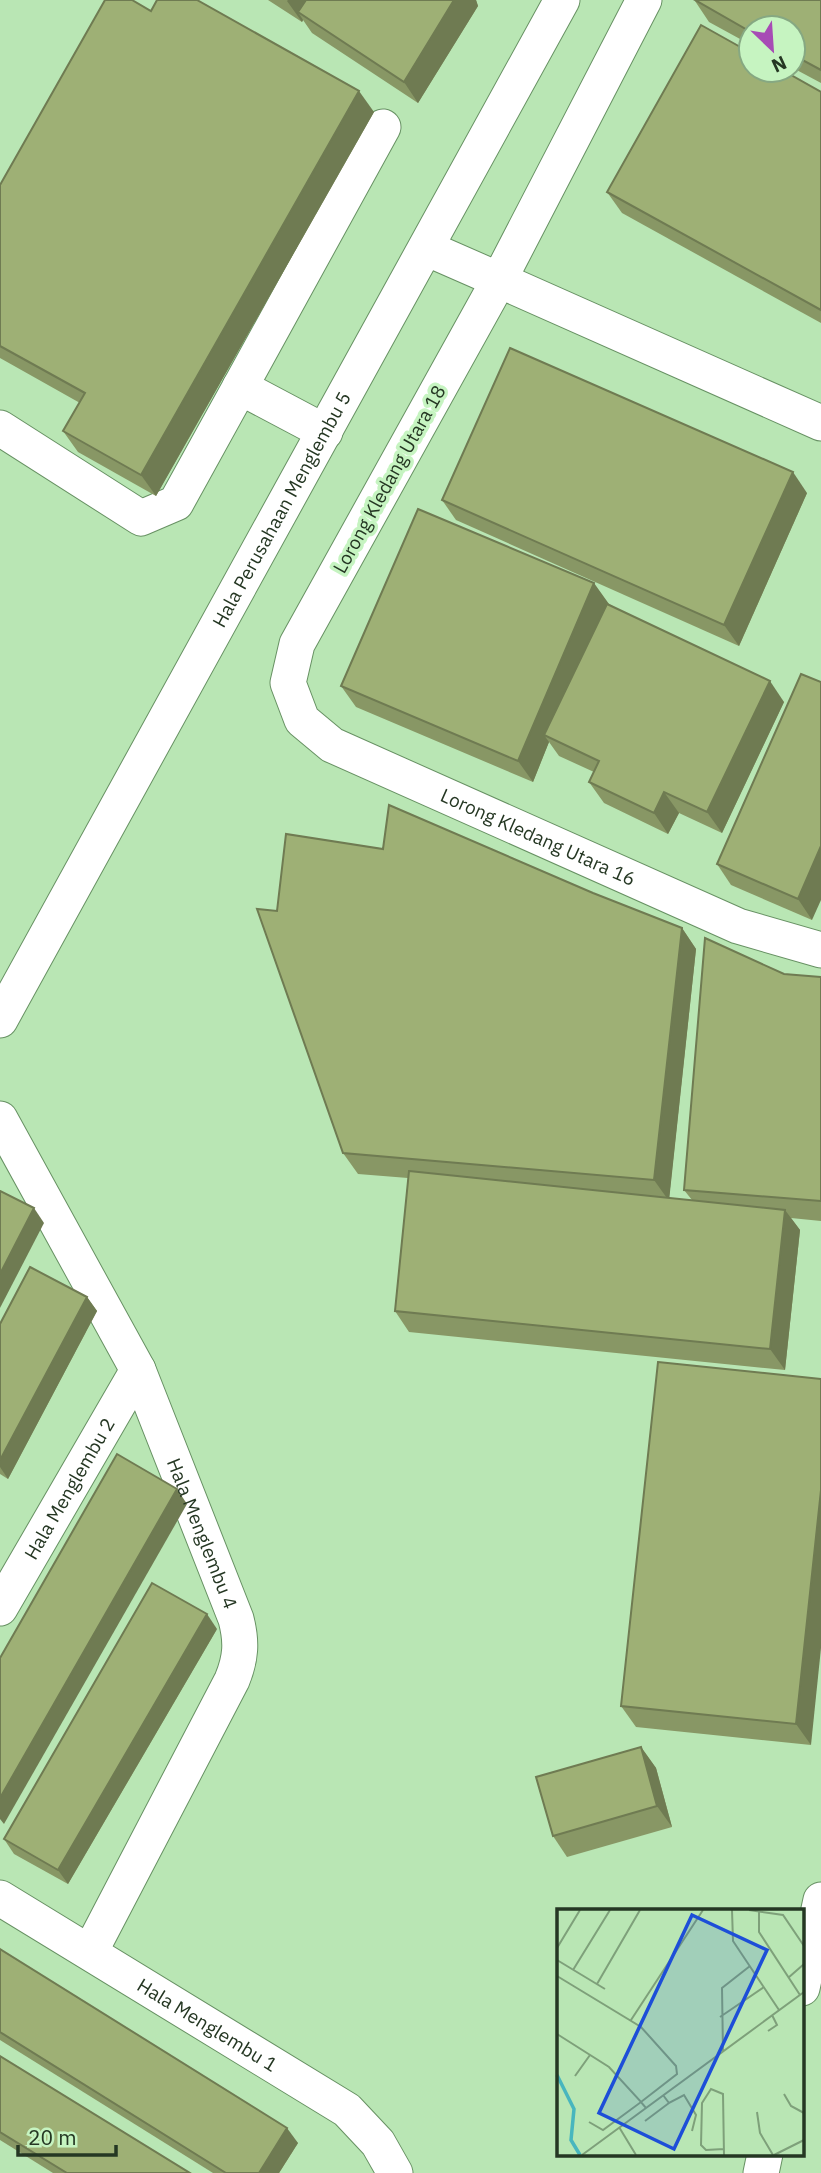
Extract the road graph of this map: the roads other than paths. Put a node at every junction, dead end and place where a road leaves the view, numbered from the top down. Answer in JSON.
{"nodes":[{"id":1,"x":562,"y":0,"type":"edge"},
{"id":2,"x":644,"y":0,"type":"edge"},
{"id":3,"x":383,"y":127,"type":"dead end"},
{"id":4,"x":426,"y":248,"type":"junction"},
{"id":5,"x":499,"y":280,"type":"junction"},
{"id":6,"x":240,"y":387,"type":"junction"},
{"id":7,"x":821,"y":423,"type":"edge"},
{"id":8,"x":0,"y":428,"type":"edge"},
{"id":9,"x":325,"y":432,"type":"junction"},
{"id":10,"x":288,"y":683,"type":"joint"},
{"id":11,"x":821,"y":950,"type":"edge"},
{"id":12,"x":0,"y":1020,"type":"edge"},
{"id":13,"x":0,"y":1119,"type":"edge"},
{"id":14,"x":138,"y":1370,"type":"junction"},
{"id":15,"x":0,"y":1608,"type":"edge"},
{"id":16,"x":0,"y":1898,"type":"edge"},
{"id":17,"x":821,"y":1900,"type":"edge"},
{"id":18,"x":90,"y":1952,"type":"junction"},
{"id":19,"x":804,"y":1979,"type":"edge"},
{"id":20,"x":396,"y":2173,"type":"edge"}],
"edges":[{"from":1,"to":4,"type":"street","name":"Hala Perusahaan Menglembu 5"},
{"from":2,"to":5,"type":"street","name":"Lorong Kledang Utara 18"},
{"from":3,"to":6,"type":"street"},
{"from":4,"to":5,"type":"street"},
{"from":4,"to":9,"type":"street","name":"Hala Perusahaan Menglembu 5"},
{"from":5,"to":7,"type":"street"},
{"from":5,"to":10,"type":"street","name":"Lorong Kledang Utara 18"},
{"from":6,"to":8,"type":"street"},
{"from":6,"to":9,"type":"street"},
{"from":9,"to":12,"type":"street","name":"Hala Perusahaan Menglembu 5"},
{"from":10,"to":11,"type":"street","name":"Lorong Kledang Utara 16"},
{"from":13,"to":14,"type":"street","name":"Hala Menglembu 4"},
{"from":14,"to":15,"type":"street","name":"Hala Menglembu 2"},
{"from":14,"to":18,"type":"street","name":"Hala Menglembu 4"},
{"from":16,"to":18,"type":"street","name":"Hala Menglembu 1"},
{"from":17,"to":19,"type":"street"},
{"from":18,"to":20,"type":"street","name":"Hala Menglembu 1"}]}
